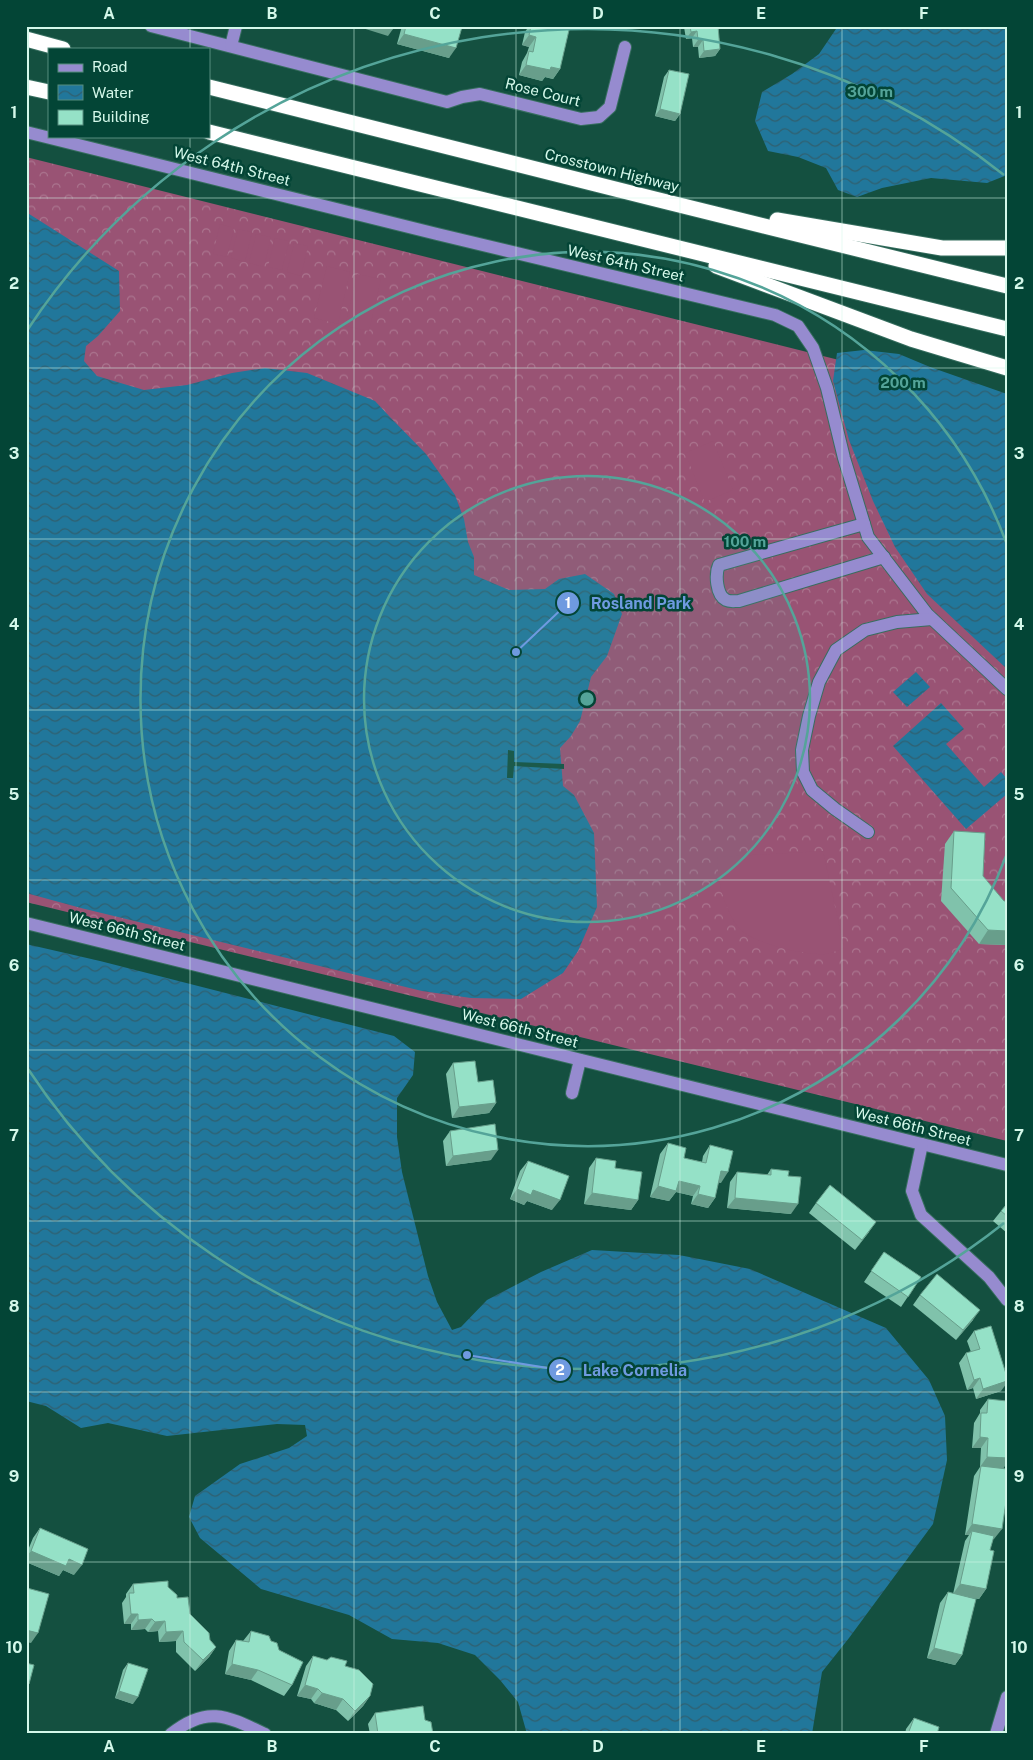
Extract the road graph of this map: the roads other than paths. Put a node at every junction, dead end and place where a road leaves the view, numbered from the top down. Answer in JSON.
{"nodes":[{"id":1,"x":151,"y":26,"type":"edge"},
{"id":2,"x":236,"y":26,"type":"edge"},
{"id":3,"x":26,"y":39,"type":"edge"},
{"id":4,"x":231,"y":46,"type":"junction"},
{"id":5,"x":624,"y":47,"type":"dead end"},
{"id":6,"x":59,"y":48,"type":"edge"},
{"id":7,"x":26,"y":87,"type":"edge"},
{"id":8,"x":210,"y":87,"type":"edge"},
{"id":9,"x":48,"y":92,"type":"edge"},
{"id":10,"x":26,"y":132,"type":"edge"},
{"id":11,"x":210,"y":132,"type":"edge"},
{"id":12,"x":48,"y":137,"type":"edge"},
{"id":13,"x":50,"y":138,"type":"edge"},
{"id":14,"x":655,"y":200,"type":"junction"},
{"id":15,"x":640,"y":238,"type":"junction"},
{"id":16,"x":1007,"y":248,"type":"edge"},
{"id":17,"x":1007,"y":286,"type":"edge"},
{"id":18,"x":1007,"y":329,"type":"edge"},
{"id":19,"x":1007,"y":368,"type":"edge"},
{"id":20,"x":864,"y":524,"type":"junction"},
{"id":21,"x":884,"y":558,"type":"junction"},
{"id":22,"x":932,"y":619,"type":"junction"},
{"id":23,"x":1007,"y":689,"type":"edge"},
{"id":24,"x":868,"y":832,"type":"dead end"},
{"id":25,"x":26,"y":923,"type":"edge"},
{"id":26,"x":580,"y":1060,"type":"junction"},
{"id":27,"x":572,"y":1092,"type":"dead end"},
{"id":28,"x":922,"y":1144,"type":"junction"},
{"id":29,"x":1007,"y":1165,"type":"edge"},
{"id":30,"x":1007,"y":1300,"type":"edge"},
{"id":31,"x":1007,"y":1697,"type":"edge"},
{"id":32,"x":171,"y":1734,"type":"edge"},
{"id":33,"x":265,"y":1734,"type":"edge"},
{"id":34,"x":996,"y":1734,"type":"edge"}],
"edges":[{"from":1,"to":4,"type":"street"},
{"from":2,"to":4,"type":"street"},
{"from":3,"to":6,"type":"highway"},
{"from":4,"to":5,"type":"street","name":"Rose Court"},
{"from":7,"to":9,"type":"highway"},
{"from":8,"to":14,"type":"highway","name":"Crosstown Highway"},
{"from":10,"to":12,"type":"street","name":"West 64th Street"},
{"from":11,"to":15,"type":"highway"},
{"from":13,"to":20,"type":"street","name":"West 64th Street"},
{"from":14,"to":16,"type":"highway"},
{"from":14,"to":17,"type":"highway","name":"Crosstown Highway"},
{"from":15,"to":18,"type":"highway"},
{"from":15,"to":19,"type":"highway"},
{"from":20,"to":21,"type":"street","name":"West 64th Street"},
{"from":20,"to":21,"type":"street"},
{"from":21,"to":22,"type":"street","name":"West 64th Street"},
{"from":22,"to":23,"type":"street","name":"West 64th Street"},
{"from":22,"to":24,"type":"street"},
{"from":25,"to":26,"type":"street","name":"West 66th Street"},
{"from":26,"to":27,"type":"street"},
{"from":26,"to":28,"type":"street","name":"West 66th Street"},
{"from":28,"to":29,"type":"street","name":"West 66th Street"},
{"from":28,"to":30,"type":"street"},
{"from":31,"to":34,"type":"street"},
{"from":32,"to":33,"type":"street"}]}
